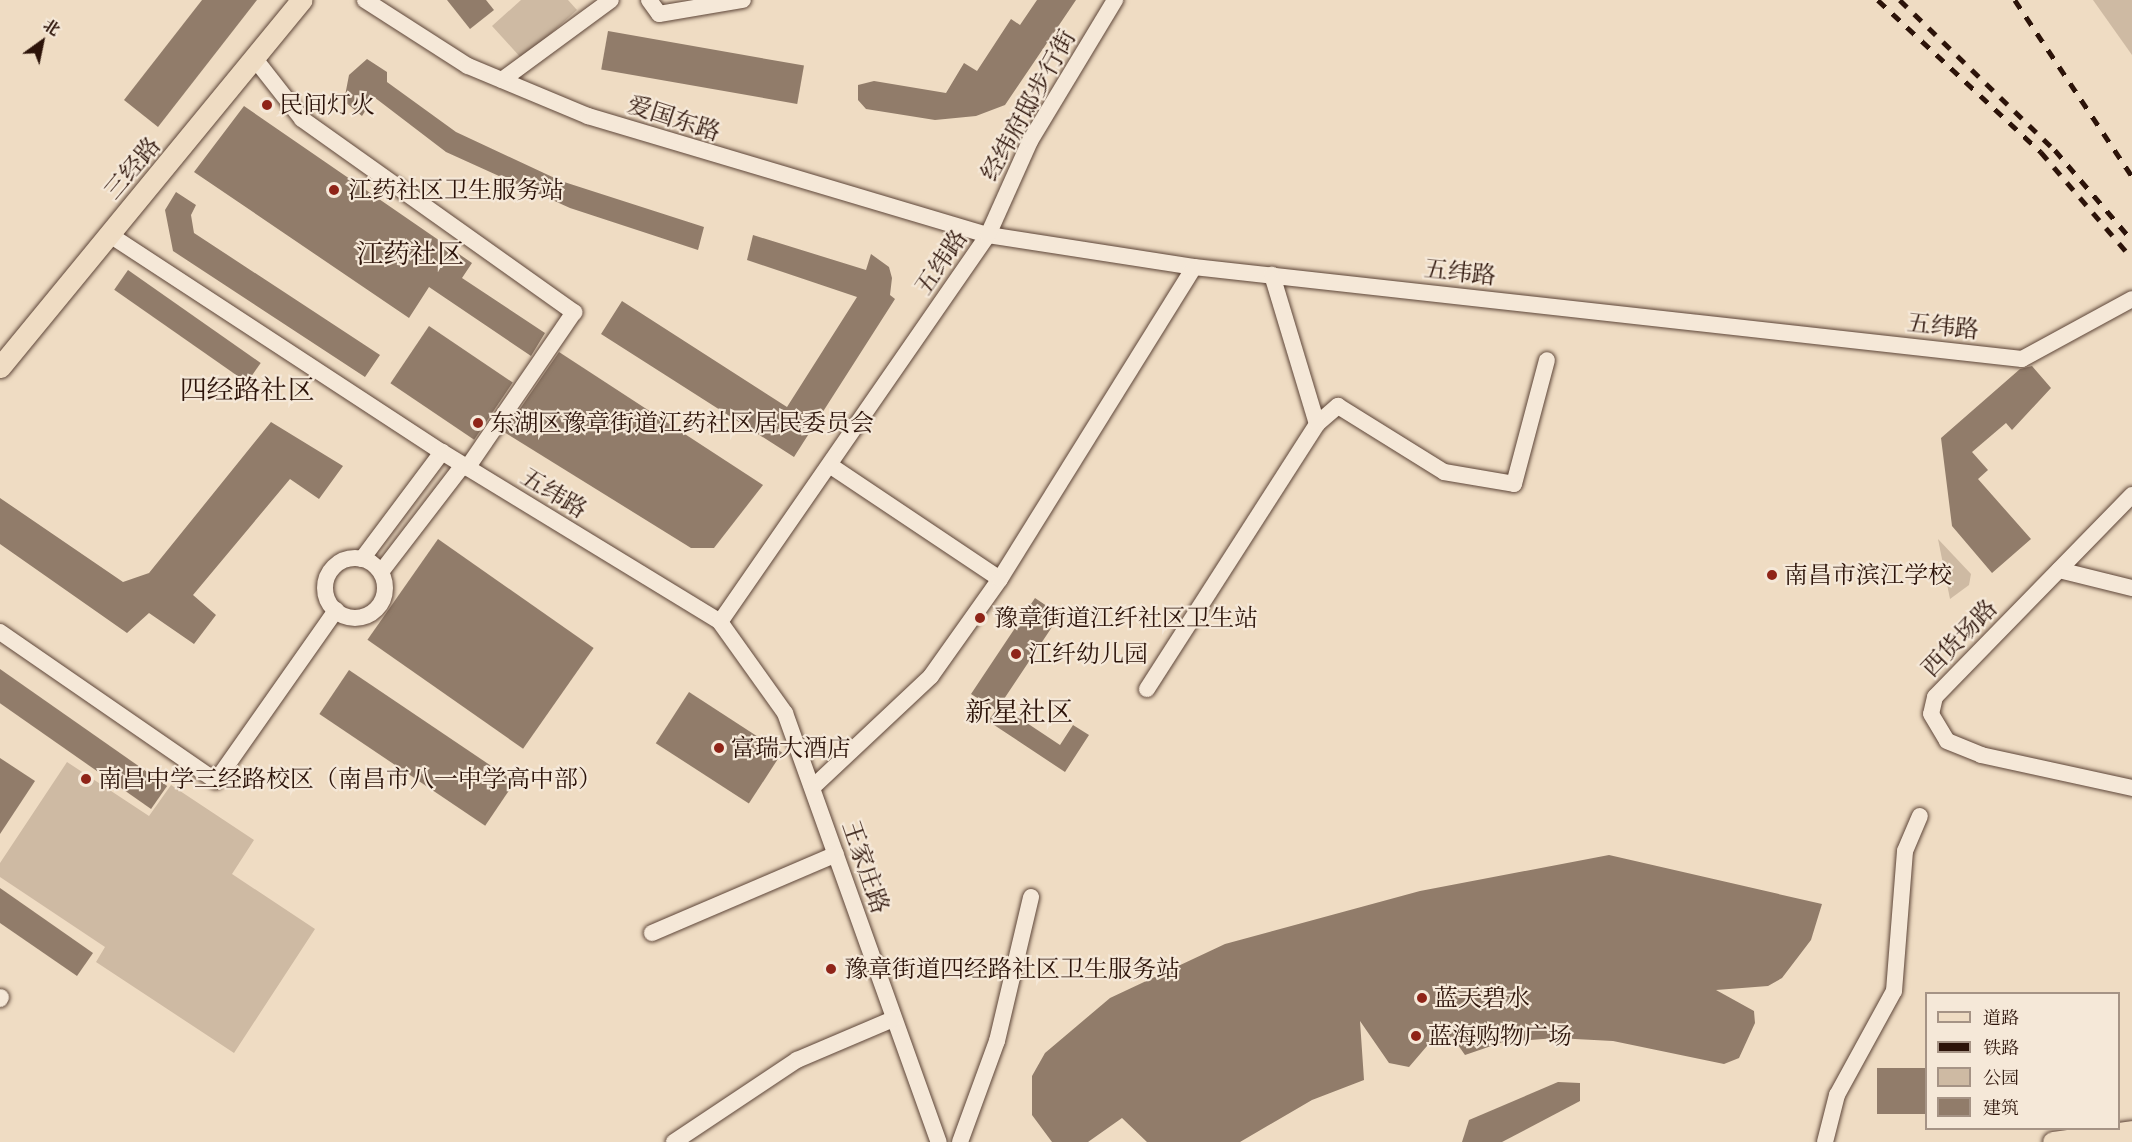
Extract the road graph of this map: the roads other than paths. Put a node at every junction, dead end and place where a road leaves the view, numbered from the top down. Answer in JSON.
{"nodes":[{"id":1,"x":301,"y":0,"type":"edge"},
{"id":2,"x":365,"y":0,"type":"edge"},
{"id":3,"x":582,"y":0,"type":"edge"},
{"id":4,"x":611,"y":0,"type":"edge"},
{"id":5,"x":649,"y":0,"type":"edge"},
{"id":6,"x":743,"y":0,"type":"edge"},
{"id":7,"x":1115,"y":0,"type":"edge"},
{"id":8,"x":592,"y":14,"type":"junction"},
{"id":9,"x":255,"y":59,"type":"junction"},
{"id":10,"x":502,"y":80,"type":"junction"},
{"id":11,"x":110,"y":235,"type":"junction"},
{"id":12,"x":988,"y":236,"type":"junction"},
{"id":13,"x":1194,"y":267,"type":"junction"},
{"id":14,"x":1272,"y":276,"type":"junction"},
{"id":15,"x":2132,"y":299,"type":"edge"},
{"id":16,"x":1547,"y":360,"type":"dead end"},
{"id":17,"x":0,"y":367,"type":"edge"},
{"id":18,"x":1317,"y":424,"type":"junction"},
{"id":19,"x":442,"y":452,"type":"junction"},
{"id":20,"x":465,"y":466,"type":"junction"},
{"id":21,"x":831,"y":466,"type":"junction"},
{"id":22,"x":2132,"y":495,"type":"edge"},
{"id":23,"x":362,"y":559,"type":"junction"},
{"id":24,"x":2059,"y":570,"type":"junction"},
{"id":25,"x":381,"y":572,"type":"junction"},
{"id":26,"x":1000,"y":579,"type":"junction"},
{"id":27,"x":2132,"y":588,"type":"edge"},
{"id":28,"x":336,"y":610,"type":"junction"},
{"id":29,"x":720,"y":622,"type":"junction"},
{"id":30,"x":0,"y":632,"type":"edge"},
{"id":31,"x":1147,"y":689,"type":"dead end"},
{"id":32,"x":813,"y":788,"type":"junction"},
{"id":33,"x":2132,"y":788,"type":"edge"},
{"id":34,"x":1920,"y":816,"type":"dead end"},
{"id":35,"x":836,"y":854,"type":"junction"},
{"id":36,"x":1031,"y":897,"type":"dead end"},
{"id":37,"x":652,"y":933,"type":"dead end"},
{"id":38,"x":893,"y":1019,"type":"junction"},
{"id":39,"x":2132,"y":1131,"type":"edge"},
{"id":40,"x":674,"y":1142,"type":"edge"},
{"id":41,"x":939,"y":1142,"type":"edge"},
{"id":42,"x":960,"y":1142,"type":"edge"},
{"id":43,"x":1825,"y":1142,"type":"edge"},
{"id":44,"x":2053,"y":1142,"type":"edge"}],
"edges":[{"from":1,"to":9,"type":"main road","name":"三经路"},
{"from":2,"to":10,"type":"street","name":"爱国东路"},
{"from":3,"to":8,"type":"street"},
{"from":4,"to":8,"type":"street"},
{"from":5,"to":6,"type":"street"},
{"from":7,"to":12,"type":"street","name":"经纬府邸步行街"},
{"from":8,"to":10,"type":"street"},
{"from":9,"to":11,"type":"main road","name":"三经路"},
{"from":9,"to":20,"type":"street"},
{"from":10,"to":12,"type":"street","name":"爱国东路"},
{"from":11,"to":17,"type":"main road","name":"三经路"},
{"from":11,"to":19,"type":"street","name":"五纬路"},
{"from":12,"to":13,"type":"street","name":"五纬路"},
{"from":12,"to":21,"type":"street","name":"五纬路"},
{"from":13,"to":14,"type":"street","name":"五纬路"},
{"from":13,"to":26,"type":"street"},
{"from":14,"to":15,"type":"street","name":"五纬路"},
{"from":14,"to":18,"type":"street"},
{"from":16,"to":18,"type":"street"},
{"from":18,"to":31,"type":"street"},
{"from":19,"to":20,"type":"street","name":"五纬路"},
{"from":19,"to":23,"type":"street"},
{"from":20,"to":25,"type":"street"},
{"from":20,"to":29,"type":"street","name":"五纬路"},
{"from":21,"to":26,"type":"street"},
{"from":21,"to":29,"type":"street","name":"五纬路"},
{"from":22,"to":24,"type":"street","name":"西货场路"},
{"from":23,"to":25,"type":"street"},
{"from":23,"to":28,"type":"street"},
{"from":24,"to":27,"type":"street"},
{"from":24,"to":33,"type":"street","name":"西货场路"},
{"from":25,"to":28,"type":"street"},
{"from":26,"to":32,"type":"street"},
{"from":28,"to":30,"type":"street"},
{"from":29,"to":32,"type":"street","name":"王家庄路"},
{"from":32,"to":35,"type":"street","name":"王家庄路"},
{"from":34,"to":43,"type":"street"},
{"from":35,"to":37,"type":"street"},
{"from":35,"to":38,"type":"street","name":"王家庄路"},
{"from":36,"to":42,"type":"street"},
{"from":38,"to":40,"type":"street"},
{"from":38,"to":41,"type":"street","name":"王家庄路"},
{"from":39,"to":44,"type":"main road"}]}
